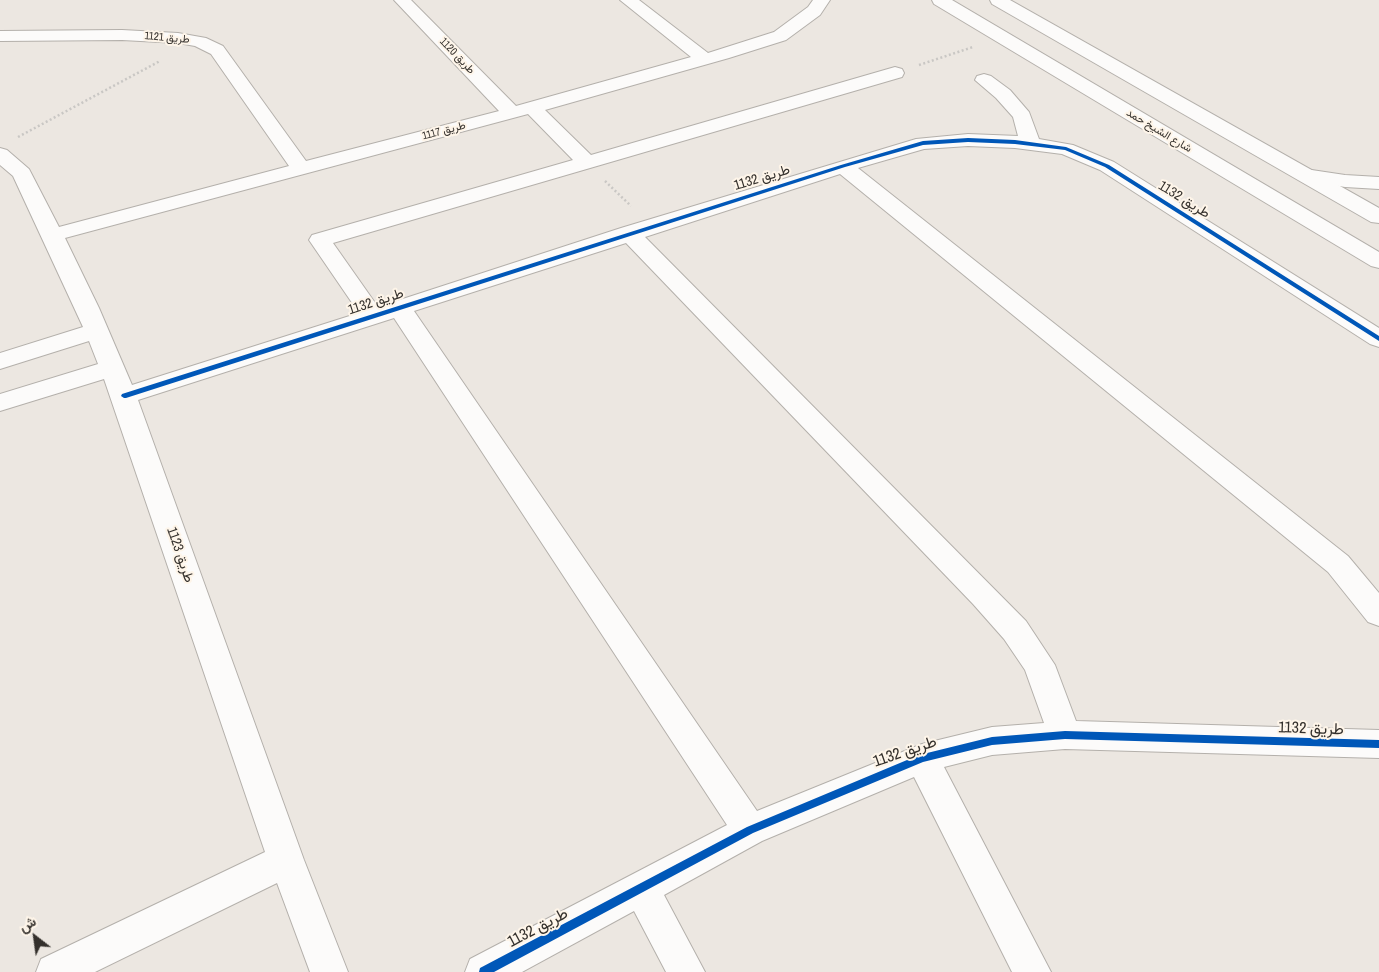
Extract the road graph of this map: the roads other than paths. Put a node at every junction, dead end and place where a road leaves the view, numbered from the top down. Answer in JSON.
{"nodes":[{"id":1,"x":402,"y":0,"type":"edge"},
{"id":2,"x":628,"y":0,"type":"edge"},
{"id":3,"x":822,"y":0,"type":"edge"},
{"id":4,"x":940,"y":0,"type":"edge"},
{"id":5,"x":998,"y":0,"type":"edge"},
{"id":6,"x":0,"y":36,"type":"edge"},
{"id":7,"x":705,"y":60,"type":"junction"},
{"id":8,"x":895,"y":73,"type":"road end"},
{"id":9,"x":984,"y":80,"type":"dead end"},
{"id":10,"x":532,"y":107,"type":"junction"},
{"id":11,"x":512,"y":113,"type":"junction"},
{"id":12,"x":1030,"y":144,"type":"junction"},
{"id":13,"x":9,"y":145,"type":"edge"},
{"id":14,"x":586,"y":162,"type":"junction"},
{"id":15,"x":843,"y":166,"type":"junction"},
{"id":16,"x":301,"y":169,"type":"junction"},
{"id":17,"x":1305,"y":175,"type":"junction"},
{"id":18,"x":1379,"y":183,"type":"edge"},
{"id":19,"x":1379,"y":217,"type":"edge"},
{"id":20,"x":640,"y":229,"type":"junction"},
{"id":21,"x":52,"y":235,"type":"junction"},
{"id":22,"x":1379,"y":261,"type":"edge"},
{"id":23,"x":386,"y":312,"type":"junction"},
{"id":24,"x":96,"y":331,"type":"junction"},
{"id":25,"x":1379,"y":339,"type":"edge"},
{"id":26,"x":0,"y":361,"type":"edge"},
{"id":27,"x":111,"y":368,"type":"junction"},
{"id":28,"x":124,"y":396,"type":"junction"},
{"id":29,"x":0,"y":403,"type":"edge"},
{"id":30,"x":1379,"y":614,"type":"edge"},
{"id":31,"x":1065,"y":735,"type":"junction"},
{"id":32,"x":1379,"y":744,"type":"edge"},
{"id":33,"x":922,"y":758,"type":"junction"},
{"id":34,"x":750,"y":830,"type":"junction"},
{"id":35,"x":286,"y":860,"type":"junction"},
{"id":36,"x":641,"y":889,"type":"junction"},
{"id":37,"x":55,"y":972,"type":"edge"},
{"id":38,"x":329,"y":972,"type":"edge"},
{"id":39,"x":484,"y":972,"type":"edge"},
{"id":40,"x":686,"y":972,"type":"edge"},
{"id":41,"x":1032,"y":972,"type":"edge"}],
"edges":[{"from":1,"to":11,"type":"street","name":"طريق 1120"},
{"from":2,"to":7,"type":"street"},
{"from":3,"to":7,"type":"street","name":"طريق 1117"},
{"from":4,"to":22,"type":"street","name":"شارع الشيخ حمد"},
{"from":5,"to":17,"type":"street"},
{"from":6,"to":16,"type":"street","name":"طريق 1121"},
{"from":7,"to":10,"type":"street","name":"طريق 1117"},
{"from":8,"to":14,"type":"street"},
{"from":9,"to":12,"type":"street"},
{"from":10,"to":11,"type":"street","name":"طريق 1117"},
{"from":10,"to":14,"type":"street"},
{"from":11,"to":16,"type":"street","name":"طريق 1117"},
{"from":12,"to":15,"type":"street","name":"طريق 1132"},
{"from":12,"to":25,"type":"street","name":"طريق 1132"},
{"from":13,"to":21,"type":"street","name":"طريق 1123"},
{"from":14,"to":23,"type":"street"},
{"from":15,"to":20,"type":"street","name":"طريق 1132"},
{"from":15,"to":30,"type":"street"},
{"from":16,"to":21,"type":"street","name":"طريق 1117"},
{"from":17,"to":18,"type":"street"},
{"from":17,"to":19,"type":"street"},
{"from":20,"to":23,"type":"street","name":"طريق 1132"},
{"from":20,"to":31,"type":"street"},
{"from":21,"to":24,"type":"street","name":"طريق 1123"},
{"from":23,"to":28,"type":"street","name":"طريق 1132"},
{"from":23,"to":34,"type":"street","name":"طريق 1132"},
{"from":24,"to":26,"type":"street"},
{"from":24,"to":27,"type":"street","name":"طريق 1123"},
{"from":27,"to":28,"type":"street","name":"طريق 1123"},
{"from":27,"to":29,"type":"street"},
{"from":28,"to":35,"type":"street","name":"طريق 1123"},
{"from":31,"to":32,"type":"street","name":"طريق 1132"},
{"from":31,"to":33,"type":"street","name":"طريق 1132"},
{"from":33,"to":34,"type":"street","name":"طريق 1132"},
{"from":33,"to":41,"type":"street"},
{"from":34,"to":36,"type":"street","name":"طريق 1132"},
{"from":35,"to":37,"type":"street"},
{"from":35,"to":38,"type":"street","name":"طريق 1123"},
{"from":36,"to":39,"type":"street","name":"طريق 1132"},
{"from":36,"to":40,"type":"street"}]}
